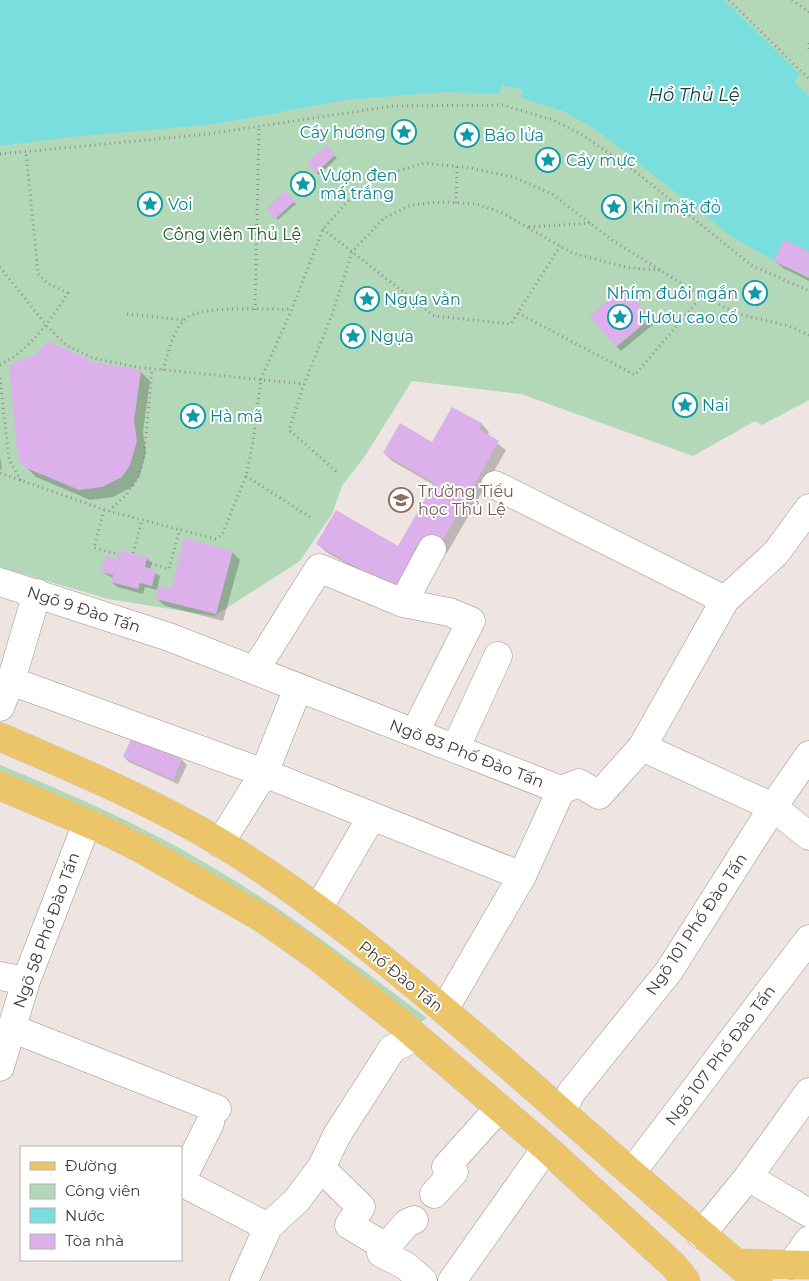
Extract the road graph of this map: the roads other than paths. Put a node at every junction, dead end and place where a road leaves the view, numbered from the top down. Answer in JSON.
{"nodes":[{"id":1,"x":495,"y":485,"type":"dead end"},
{"id":2,"x":809,"y":508,"type":"edge"},
{"id":3,"x":432,"y":549,"type":"dead end"},
{"id":4,"x":0,"y":582,"type":"edge"},
{"id":5,"x":37,"y":593,"type":"junction"},
{"id":6,"x":725,"y":600,"type":"junction"},
{"id":7,"x":403,"y":603,"type":"junction"},
{"id":8,"x":169,"y":637,"type":"joint"},
{"id":9,"x":498,"y":656,"type":"dead end"},
{"id":10,"x":255,"y":670,"type":"junction"},
{"id":11,"x":11,"y":681,"type":"junction"},
{"id":12,"x":298,"y":688,"type":"junction"},
{"id":13,"x":0,"y":707,"type":"edge"},
{"id":14,"x":415,"y":732,"type":"junction"},
{"id":15,"x":0,"y":737,"type":"edge"},
{"id":16,"x":642,"y":747,"type":"junction"},
{"id":17,"x":455,"y":749,"type":"junction"},
{"id":18,"x":809,"y":755,"type":"edge"},
{"id":19,"x":264,"y":773,"type":"junction"},
{"id":20,"x":0,"y":786,"type":"edge"},
{"id":21,"x":561,"y":790,"type":"junction"},
{"id":22,"x":773,"y":807,"type":"junction"},
{"id":23,"x":372,"y":816,"type":"junction"},
{"id":24,"x":87,"y":823,"type":"junction"},
{"id":25,"x":809,"y":836,"type":"edge"},
{"id":26,"x":220,"y":843,"type":"junction"},
{"id":27,"x":522,"y":876,"type":"junction"},
{"id":28,"x":318,"y":909,"type":"junction"},
{"id":29,"x":809,"y":939,"type":"edge"},
{"id":30,"x":0,"y":976,"type":"edge"},
{"id":31,"x":26,"y":981,"type":"junction"},
{"id":32,"x":444,"y":1010,"type":"junction"},
{"id":33,"x":11,"y":1028,"type":"junction"},
{"id":34,"x":415,"y":1037,"type":"junction"},
{"id":35,"x":0,"y":1067,"type":"edge"},
{"id":36,"x":809,"y":1092,"type":"edge"},
{"id":37,"x":498,"y":1109,"type":"junction"},
{"id":38,"x":562,"y":1111,"type":"junction"},
{"id":39,"x":546,"y":1148,"type":"junction"},
{"id":40,"x":321,"y":1168,"type":"junction"},
{"id":41,"x":632,"y":1172,"type":"junction"},
{"id":42,"x":748,"y":1177,"type":"junction"},
{"id":43,"x":182,"y":1180,"type":"edge"},
{"id":44,"x":182,"y":1183,"type":"edge"},
{"id":45,"x":434,"y":1194,"type":"dead end"},
{"id":46,"x":809,"y":1213,"type":"edge"},
{"id":47,"x":414,"y":1220,"type":"dead end"},
{"id":48,"x":268,"y":1227,"type":"junction"},
{"id":49,"x":701,"y":1235,"type":"junction"},
{"id":50,"x":809,"y":1240,"type":"edge"},
{"id":51,"x":386,"y":1247,"type":"junction"},
{"id":52,"x":737,"y":1263,"type":"junction"},
{"id":53,"x":800,"y":1265,"type":"edge"},
{"id":54,"x":675,"y":1276,"type":"edge"},
{"id":55,"x":244,"y":1281,"type":"edge"},
{"id":56,"x":423,"y":1281,"type":"edge"},
{"id":57,"x":452,"y":1281,"type":"edge"},
{"id":58,"x":758,"y":1281,"type":"edge"}],
"edges":[{"from":1,"to":6,"type":"lane"},
{"from":2,"to":6,"type":"lane"},
{"from":3,"to":7,"type":"lane"},
{"from":4,"to":5,"type":"lane","name":"Ngõ 9 Đào Tấn"},
{"from":5,"to":8,"type":"lane","name":"Ngõ 9 Đào Tấn"},
{"from":5,"to":11,"type":"lane"},
{"from":6,"to":16,"type":"lane"},
{"from":7,"to":10,"type":"lane"},
{"from":7,"to":14,"type":"lane"},
{"from":8,"to":10,"type":"lane","name":"Ngõ 83 Phố Đào Tấn"},
{"from":9,"to":17,"type":"lane"},
{"from":10,"to":12,"type":"lane","name":"Ngõ 83 Phố Đào Tấn"},
{"from":11,"to":13,"type":"lane"},
{"from":11,"to":19,"type":"lane"},
{"from":12,"to":14,"type":"lane","name":"Ngõ 83 Phố Đào Tấn"},
{"from":12,"to":19,"type":"lane"},
{"from":14,"to":17,"type":"lane","name":"Ngõ 83 Phố Đào Tấn"},
{"from":15,"to":26,"type":"main road","name":"Phố Đào Tấn"},
{"from":16,"to":21,"type":"lane"},
{"from":16,"to":22,"type":"lane"},
{"from":17,"to":21,"type":"lane","name":"Ngõ 83 Phố Đào Tấn"},
{"from":18,"to":22,"type":"lane","name":"Ngõ 101 Phố Đào Tấn"},
{"from":19,"to":23,"type":"lane"},
{"from":19,"to":26,"type":"lane"},
{"from":20,"to":24,"type":"main road"},
{"from":21,"to":27,"type":"lane","name":"Ngõ 83 Phố Đào Tấn"},
{"from":22,"to":25,"type":"lane"},
{"from":22,"to":38,"type":"lane","name":"Ngõ 101 Phố Đào Tấn"},
{"from":23,"to":27,"type":"lane"},
{"from":23,"to":28,"type":"lane"},
{"from":24,"to":31,"type":"lane","name":"Ngõ 58 Phố Đào Tấn"},
{"from":24,"to":34,"type":"main road"},
{"from":26,"to":28,"type":"main road","name":"Phố Đào Tấn"},
{"from":27,"to":32,"type":"lane","name":"Ngõ 83 Phố Đào Tấn"},
{"from":28,"to":32,"type":"main road","name":"Phố Đào Tấn"},
{"from":29,"to":41,"type":"lane","name":"Ngõ 107 Phố Đào Tấn"},
{"from":30,"to":31,"type":"lane"},
{"from":31,"to":33,"type":"lane","name":"Ngõ 58 Phố Đào Tấn"},
{"from":32,"to":34,"type":"main road"},
{"from":32,"to":38,"type":"main road","name":"Phố Đào Tấn"},
{"from":33,"to":35,"type":"lane","name":"Ngõ 58 Phố Đào Tấn"},
{"from":33,"to":43,"type":"lane"},
{"from":34,"to":37,"type":"main road"},
{"from":34,"to":40,"type":"lane"},
{"from":36,"to":42,"type":"lane"},
{"from":37,"to":39,"type":"main road"},
{"from":37,"to":45,"type":"lane"},
{"from":38,"to":41,"type":"main road","name":"Phố Đào Tấn"},
{"from":39,"to":54,"type":"main road"},
{"from":39,"to":57,"type":"lane"},
{"from":40,"to":48,"type":"lane"},
{"from":40,"to":51,"type":"lane"},
{"from":41,"to":49,"type":"main road","name":"Phố Đào Tấn"},
{"from":42,"to":46,"type":"lane"},
{"from":42,"to":49,"type":"lane"},
{"from":44,"to":48,"type":"lane"},
{"from":47,"to":51,"type":"lane"},
{"from":48,"to":55,"type":"lane"},
{"from":49,"to":52,"type":"main road","name":"Phố Đào Tấn"},
{"from":50,"to":53,"type":"lane"},
{"from":51,"to":56,"type":"lane"},
{"from":52,"to":53,"type":"main road"},
{"from":52,"to":58,"type":"main road","name":"Phố Đào Tấn"}]}
